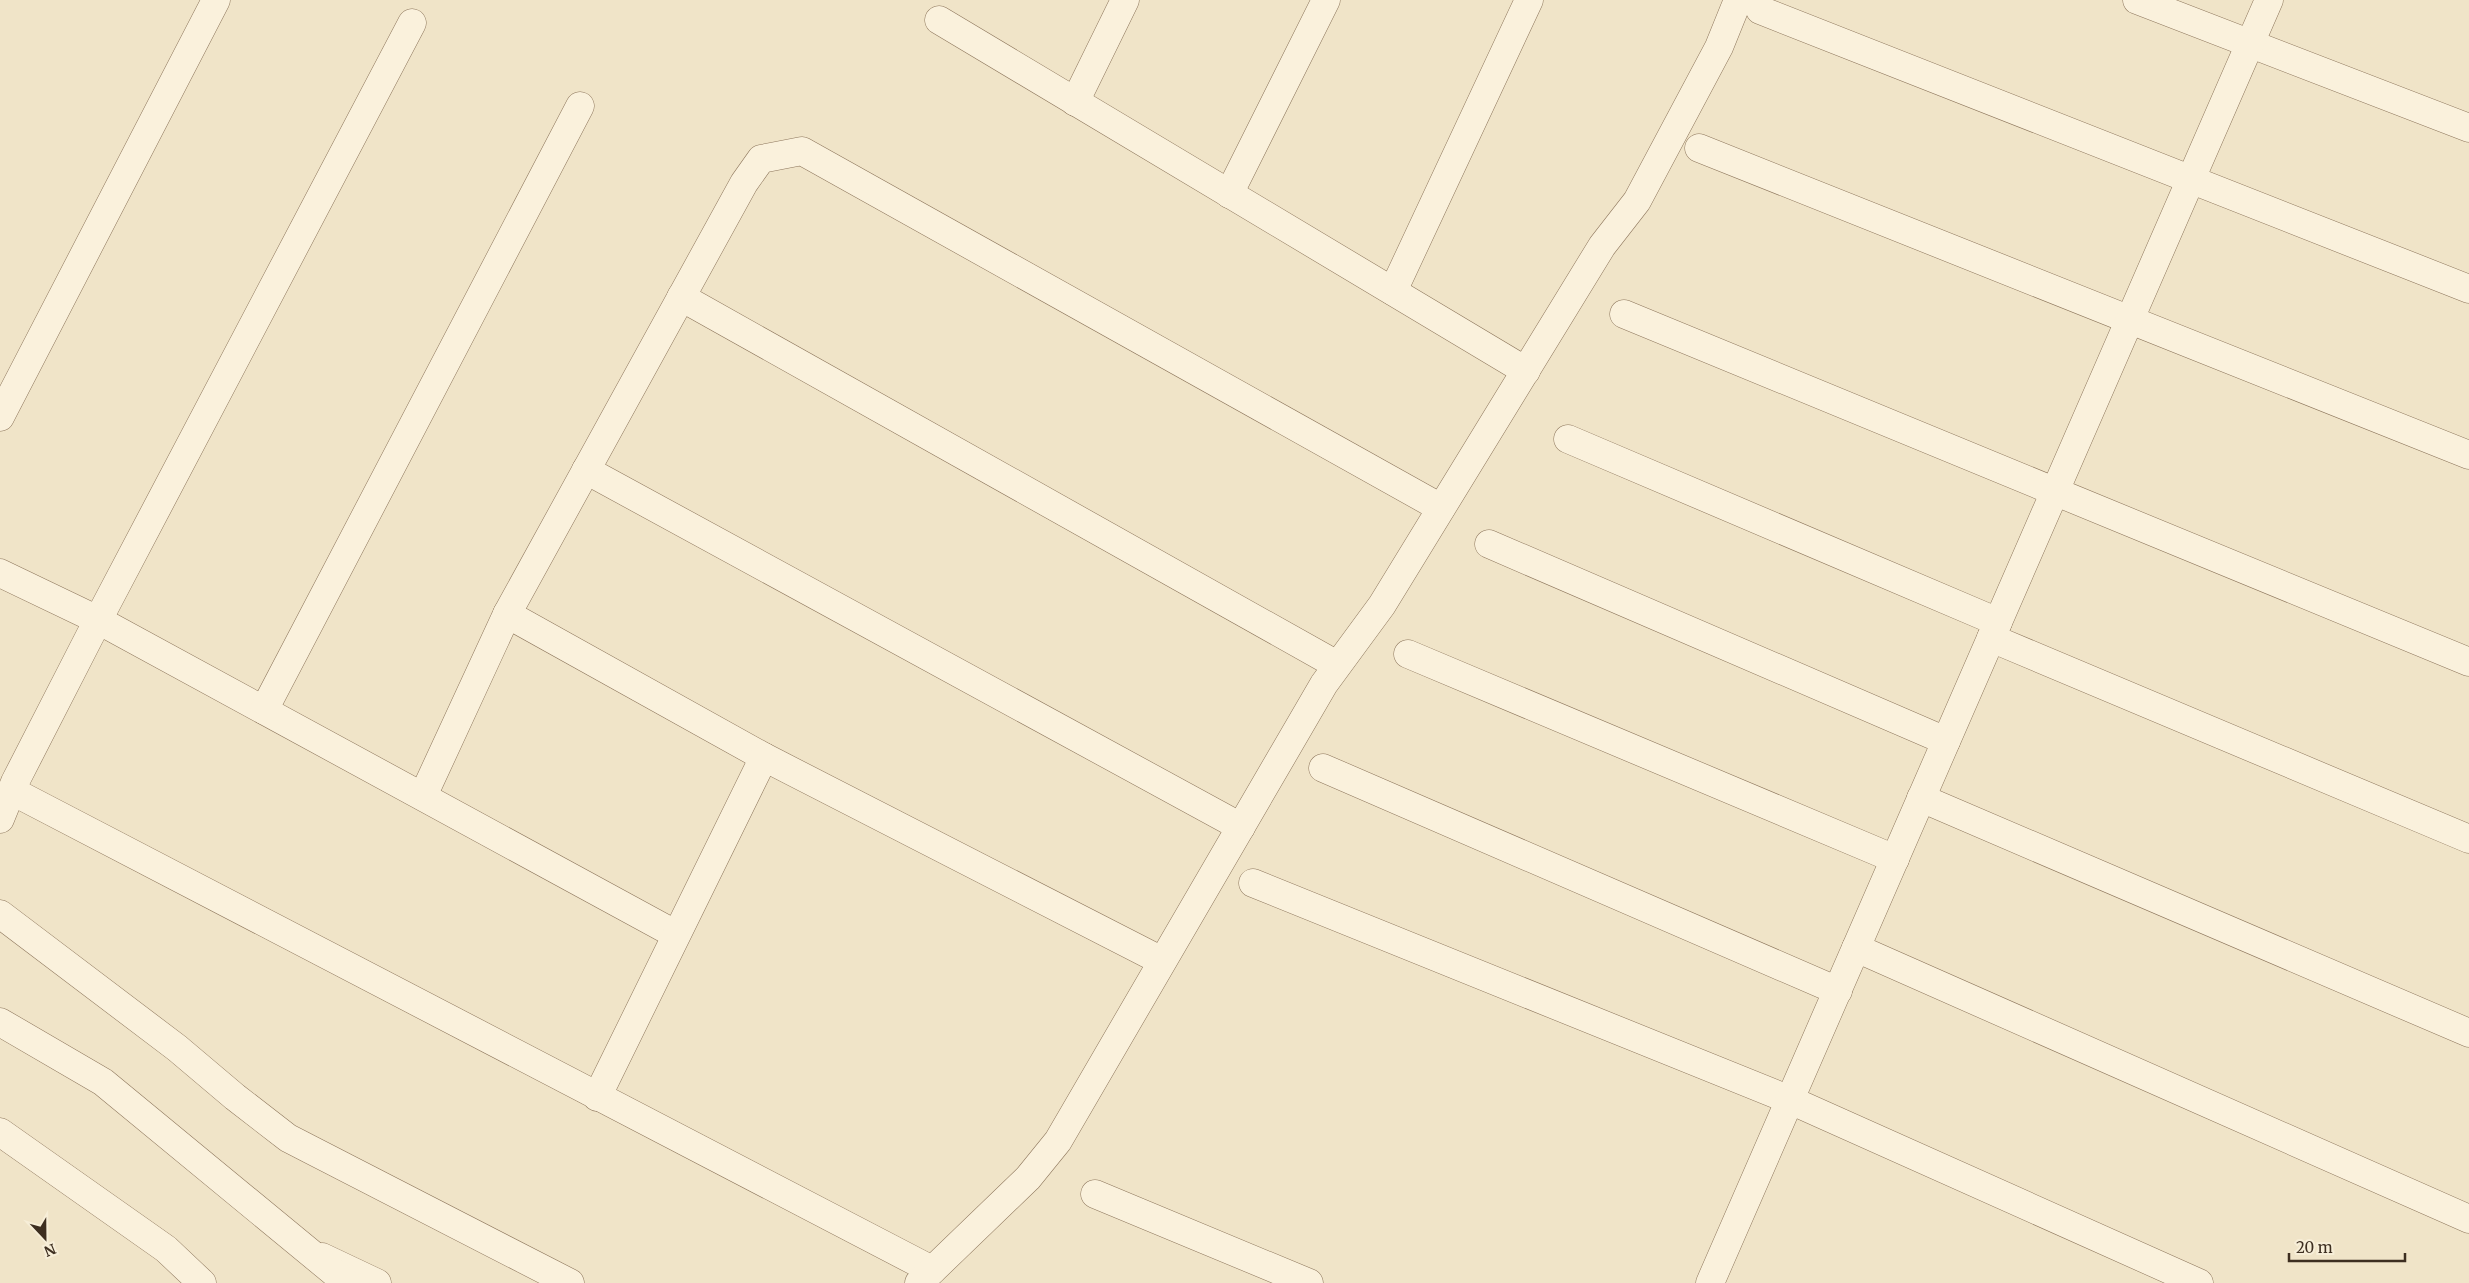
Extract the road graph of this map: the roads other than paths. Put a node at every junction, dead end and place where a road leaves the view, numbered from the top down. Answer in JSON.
{"nodes":[{"id":1,"x":216,"y":0,"type":"edge"},
{"id":2,"x":1125,"y":0,"type":"edge"},
{"id":3,"x":1326,"y":0,"type":"edge"},
{"id":4,"x":1529,"y":0,"type":"edge"},
{"id":5,"x":2137,"y":0,"type":"edge"},
{"id":6,"x":2269,"y":0,"type":"edge"},
{"id":7,"x":1749,"y":5,"type":"edge"},
{"id":8,"x":939,"y":20,"type":"dead end"},
{"id":9,"x":412,"y":23,"type":"dead end"},
{"id":10,"x":2250,"y":43,"type":"junction"},
{"id":11,"x":1075,"y":102,"type":"junction"},
{"id":12,"x":580,"y":106,"type":"dead end"},
{"id":13,"x":2469,"y":128,"type":"edge"},
{"id":14,"x":1698,"y":148,"type":"dead end"},
{"id":15,"x":2191,"y":179,"type":"junction"},
{"id":16,"x":1229,"y":194,"type":"junction"},
{"id":17,"x":2469,"y":289,"type":"edge"},
{"id":18,"x":1394,"y":291,"type":"junction"},
{"id":19,"x":681,"y":297,"type":"junction"},
{"id":20,"x":1624,"y":314,"type":"dead end"},
{"id":21,"x":2130,"y":319,"type":"junction"},
{"id":22,"x":1526,"y":370,"type":"junction"},
{"id":23,"x":0,"y":418,"type":"edge"},
{"id":24,"x":1568,"y":439,"type":"dead end"},
{"id":25,"x":2469,"y":455,"type":"edge"},
{"id":26,"x":586,"y":470,"type":"junction"},
{"id":27,"x":2055,"y":491,"type":"junction"},
{"id":28,"x":1441,"y":508,"type":"junction"},
{"id":29,"x":1489,"y":544,"type":"dead end"},
{"id":30,"x":0,"y":573,"type":"edge"},
{"id":31,"x":507,"y":614,"type":"junction"},
{"id":32,"x":98,"y":620,"type":"junction"},
{"id":33,"x":1994,"y":630,"type":"junction"},
{"id":34,"x":1408,"y":654,"type":"dead end"},
{"id":35,"x":2469,"y":662,"type":"edge"},
{"id":36,"x":1337,"y":665,"type":"junction"},
{"id":37,"x":264,"y":710,"type":"junction"},
{"id":38,"x":1946,"y":741,"type":"junction"},
{"id":39,"x":764,"y":757,"type":"junction"},
{"id":40,"x":1323,"y":768,"type":"dead end"},
{"id":41,"x":12,"y":791,"type":"junction"},
{"id":42,"x":423,"y":796,"type":"junction"},
{"id":43,"x":1921,"y":798,"type":"junction"},
{"id":44,"x":0,"y":819,"type":"edge"},
{"id":45,"x":1241,"y":827,"type":"junction"},
{"id":46,"x":2469,"y":839,"type":"edge"},
{"id":47,"x":1895,"y":860,"type":"junction"},
{"id":48,"x":1253,"y":883,"type":"dead end"},
{"id":49,"x":0,"y":914,"type":"edge"},
{"id":50,"x":675,"y":934,"type":"junction"},
{"id":51,"x":1856,"y":948,"type":"junction"},
{"id":52,"x":1162,"y":961,"type":"junction"},
{"id":53,"x":1838,"y":991,"type":"junction"},
{"id":54,"x":0,"y":1022,"type":"edge"},
{"id":55,"x":2469,"y":1033,"type":"edge"},
{"id":56,"x":597,"y":1097,"type":"junction"},
{"id":57,"x":1790,"y":1100,"type":"junction"},
{"id":58,"x":0,"y":1132,"type":"edge"},
{"id":59,"x":1094,"y":1194,"type":"dead end"},
{"id":60,"x":2469,"y":1219,"type":"edge"},
{"id":61,"x":310,"y":1252,"type":"junction"},
{"id":62,"x":926,"y":1277,"type":"edge"},
{"id":63,"x":1718,"y":1281,"type":"edge"},
{"id":64,"x":202,"y":1283,"type":"edge"},
{"id":65,"x":347,"y":1283,"type":"edge"},
{"id":66,"x":377,"y":1283,"type":"edge"},
{"id":67,"x":570,"y":1283,"type":"edge"},
{"id":68,"x":1309,"y":1283,"type":"edge"},
{"id":69,"x":2199,"y":1283,"type":"edge"}],
"edges":[{"from":1,"to":23,"type":"street"},
{"from":2,"to":11,"type":"street"},
{"from":3,"to":16,"type":"street"},
{"from":4,"to":18,"type":"street"},
{"from":5,"to":10,"type":"street"},
{"from":6,"to":10,"type":"street"},
{"from":7,"to":15,"type":"street"},
{"from":7,"to":22,"type":"street"},
{"from":8,"to":11,"type":"street"},
{"from":9,"to":32,"type":"street"},
{"from":10,"to":13,"type":"street"},
{"from":10,"to":15,"type":"street"},
{"from":11,"to":16,"type":"street"},
{"from":12,"to":37,"type":"street"},
{"from":14,"to":21,"type":"street"},
{"from":15,"to":17,"type":"street"},
{"from":15,"to":21,"type":"street"},
{"from":16,"to":18,"type":"street"},
{"from":18,"to":22,"type":"street"},
{"from":19,"to":26,"type":"street"},
{"from":19,"to":28,"type":"street"},
{"from":19,"to":36,"type":"street"},
{"from":20,"to":27,"type":"street"},
{"from":21,"to":25,"type":"street"},
{"from":21,"to":27,"type":"street"},
{"from":22,"to":28,"type":"street"},
{"from":24,"to":33,"type":"street"},
{"from":26,"to":31,"type":"street"},
{"from":26,"to":45,"type":"street"},
{"from":27,"to":33,"type":"street"},
{"from":27,"to":35,"type":"street"},
{"from":28,"to":36,"type":"street"},
{"from":29,"to":38,"type":"street"},
{"from":30,"to":32,"type":"street"},
{"from":31,"to":39,"type":"street"},
{"from":31,"to":42,"type":"street"},
{"from":32,"to":37,"type":"street"},
{"from":32,"to":41,"type":"street"},
{"from":33,"to":38,"type":"street"},
{"from":33,"to":46,"type":"street"},
{"from":34,"to":47,"type":"street"},
{"from":36,"to":45,"type":"street"},
{"from":37,"to":42,"type":"street"},
{"from":38,"to":43,"type":"street"},
{"from":39,"to":50,"type":"street"},
{"from":39,"to":52,"type":"street"},
{"from":40,"to":53,"type":"street"},
{"from":41,"to":44,"type":"street"},
{"from":41,"to":56,"type":"street"},
{"from":42,"to":50,"type":"street"},
{"from":43,"to":47,"type":"street"},
{"from":43,"to":55,"type":"street"},
{"from":45,"to":52,"type":"street"},
{"from":47,"to":51,"type":"street"},
{"from":48,"to":57,"type":"street"},
{"from":49,"to":67,"type":"street"},
{"from":50,"to":56,"type":"street"},
{"from":51,"to":53,"type":"street"},
{"from":51,"to":60,"type":"street"},
{"from":52,"to":62,"type":"street"},
{"from":53,"to":57,"type":"street"},
{"from":54,"to":61,"type":"street"},
{"from":56,"to":62,"type":"street"},
{"from":57,"to":63,"type":"street"},
{"from":57,"to":69,"type":"street"},
{"from":58,"to":64,"type":"street"},
{"from":59,"to":68,"type":"street"},
{"from":61,"to":65,"type":"street"},
{"from":61,"to":66,"type":"street"}]}
